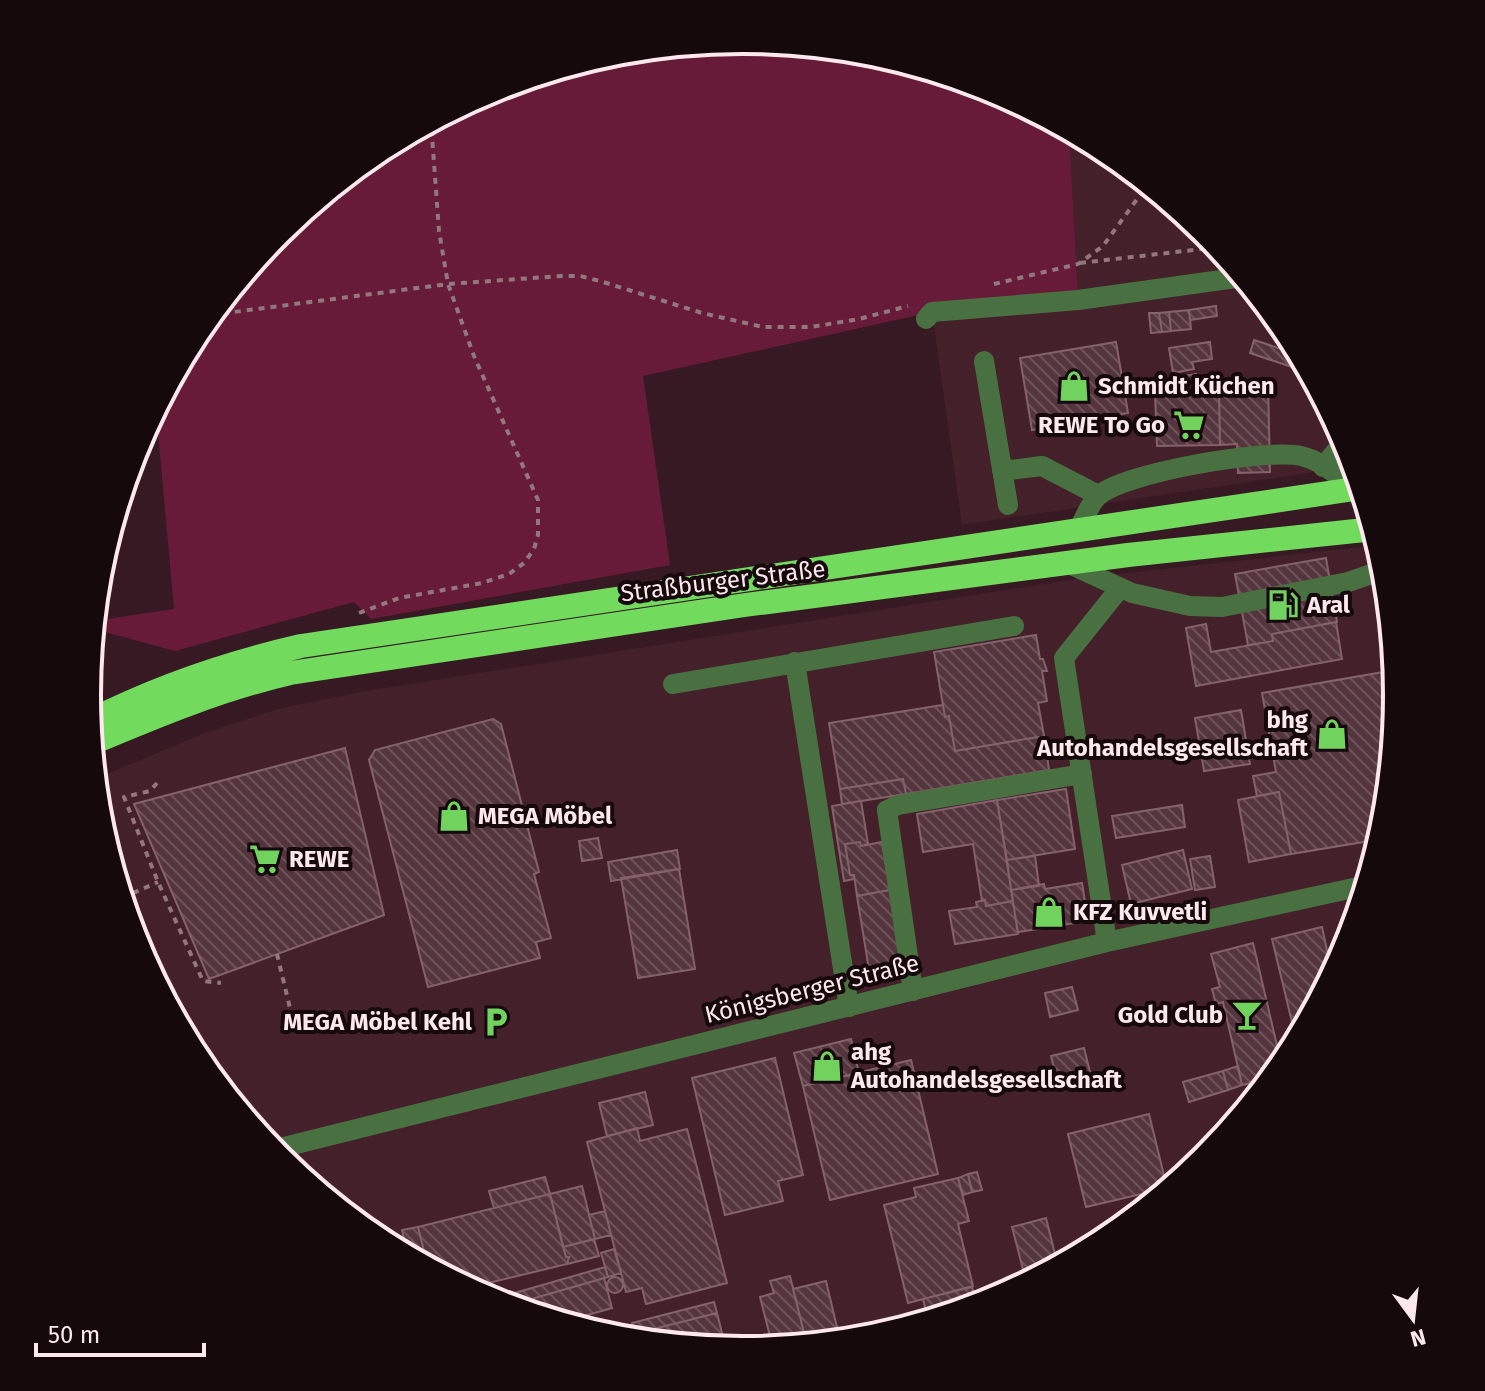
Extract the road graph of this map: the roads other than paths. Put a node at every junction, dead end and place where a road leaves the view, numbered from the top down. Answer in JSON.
{"nodes":[{"id":1,"x":1230,"y":279,"type":"edge"},
{"id":2,"x":923,"y":311,"type":"road end"},
{"id":3,"x":984,"y":361,"type":"dead end"},
{"id":4,"x":1336,"y":452,"type":"edge"},
{"id":5,"x":1323,"y":467,"type":"junction"},
{"id":6,"x":1002,"y":471,"type":"junction"},
{"id":7,"x":1347,"y":482,"type":"edge"},
{"id":8,"x":1350,"y":490,"type":"edge"},
{"id":9,"x":1098,"y":495,"type":"junction"},
{"id":10,"x":1008,"y":505,"type":"dead end"},
{"id":11,"x":1079,"y":529,"type":"junction"},
{"id":12,"x":1362,"y":530,"type":"edge"},
{"id":13,"x":1067,"y":563,"type":"junction"},
{"id":14,"x":1373,"y":574,"type":"edge"},
{"id":15,"x":1120,"y":588,"type":"junction"},
{"id":16,"x":1014,"y":626,"type":"dead end"},
{"id":17,"x":795,"y":662,"type":"junction"},
{"id":18,"x":673,"y":684,"type":"dead end"},
{"id":19,"x":101,"y":715,"type":"edge"},
{"id":20,"x":102,"y":739,"type":"edge"},
{"id":21,"x":1082,"y":774,"type":"junction"},
{"id":22,"x":1354,"y":888,"type":"edge"},
{"id":23,"x":1107,"y":942,"type":"junction"},
{"id":24,"x":913,"y":991,"type":"junction"},
{"id":25,"x":849,"y":1007,"type":"junction"},
{"id":26,"x":286,"y":1146,"type":"edge"}],
"edges":[{"from":1,"to":2,"type":"street"},
{"from":3,"to":6,"type":"street"},
{"from":4,"to":5,"type":"street"},
{"from":5,"to":7,"type":"street"},
{"from":5,"to":9,"type":"street"},
{"from":6,"to":9,"type":"street"},
{"from":6,"to":10,"type":"street"},
{"from":8,"to":11,"type":"highway","name":"Straßburger Straße"},
{"from":9,"to":11,"type":"street"},
{"from":11,"to":19,"type":"highway","name":"Straßburger Straße"},
{"from":12,"to":13,"type":"highway","name":"Straßburger Straße"},
{"from":13,"to":15,"type":"street"},
{"from":13,"to":20,"type":"highway","name":"Straßburger Straße"},
{"from":14,"to":15,"type":"street"},
{"from":15,"to":21,"type":"street"},
{"from":16,"to":17,"type":"street"},
{"from":17,"to":18,"type":"street"},
{"from":17,"to":25,"type":"street"},
{"from":21,"to":23,"type":"street"},
{"from":21,"to":24,"type":"street"},
{"from":22,"to":23,"type":"street","name":"Königsberger Straße"},
{"from":23,"to":24,"type":"street","name":"Königsberger Straße"},
{"from":24,"to":25,"type":"street","name":"Königsberger Straße"},
{"from":25,"to":26,"type":"street","name":"Königsberger Straße"}]}
